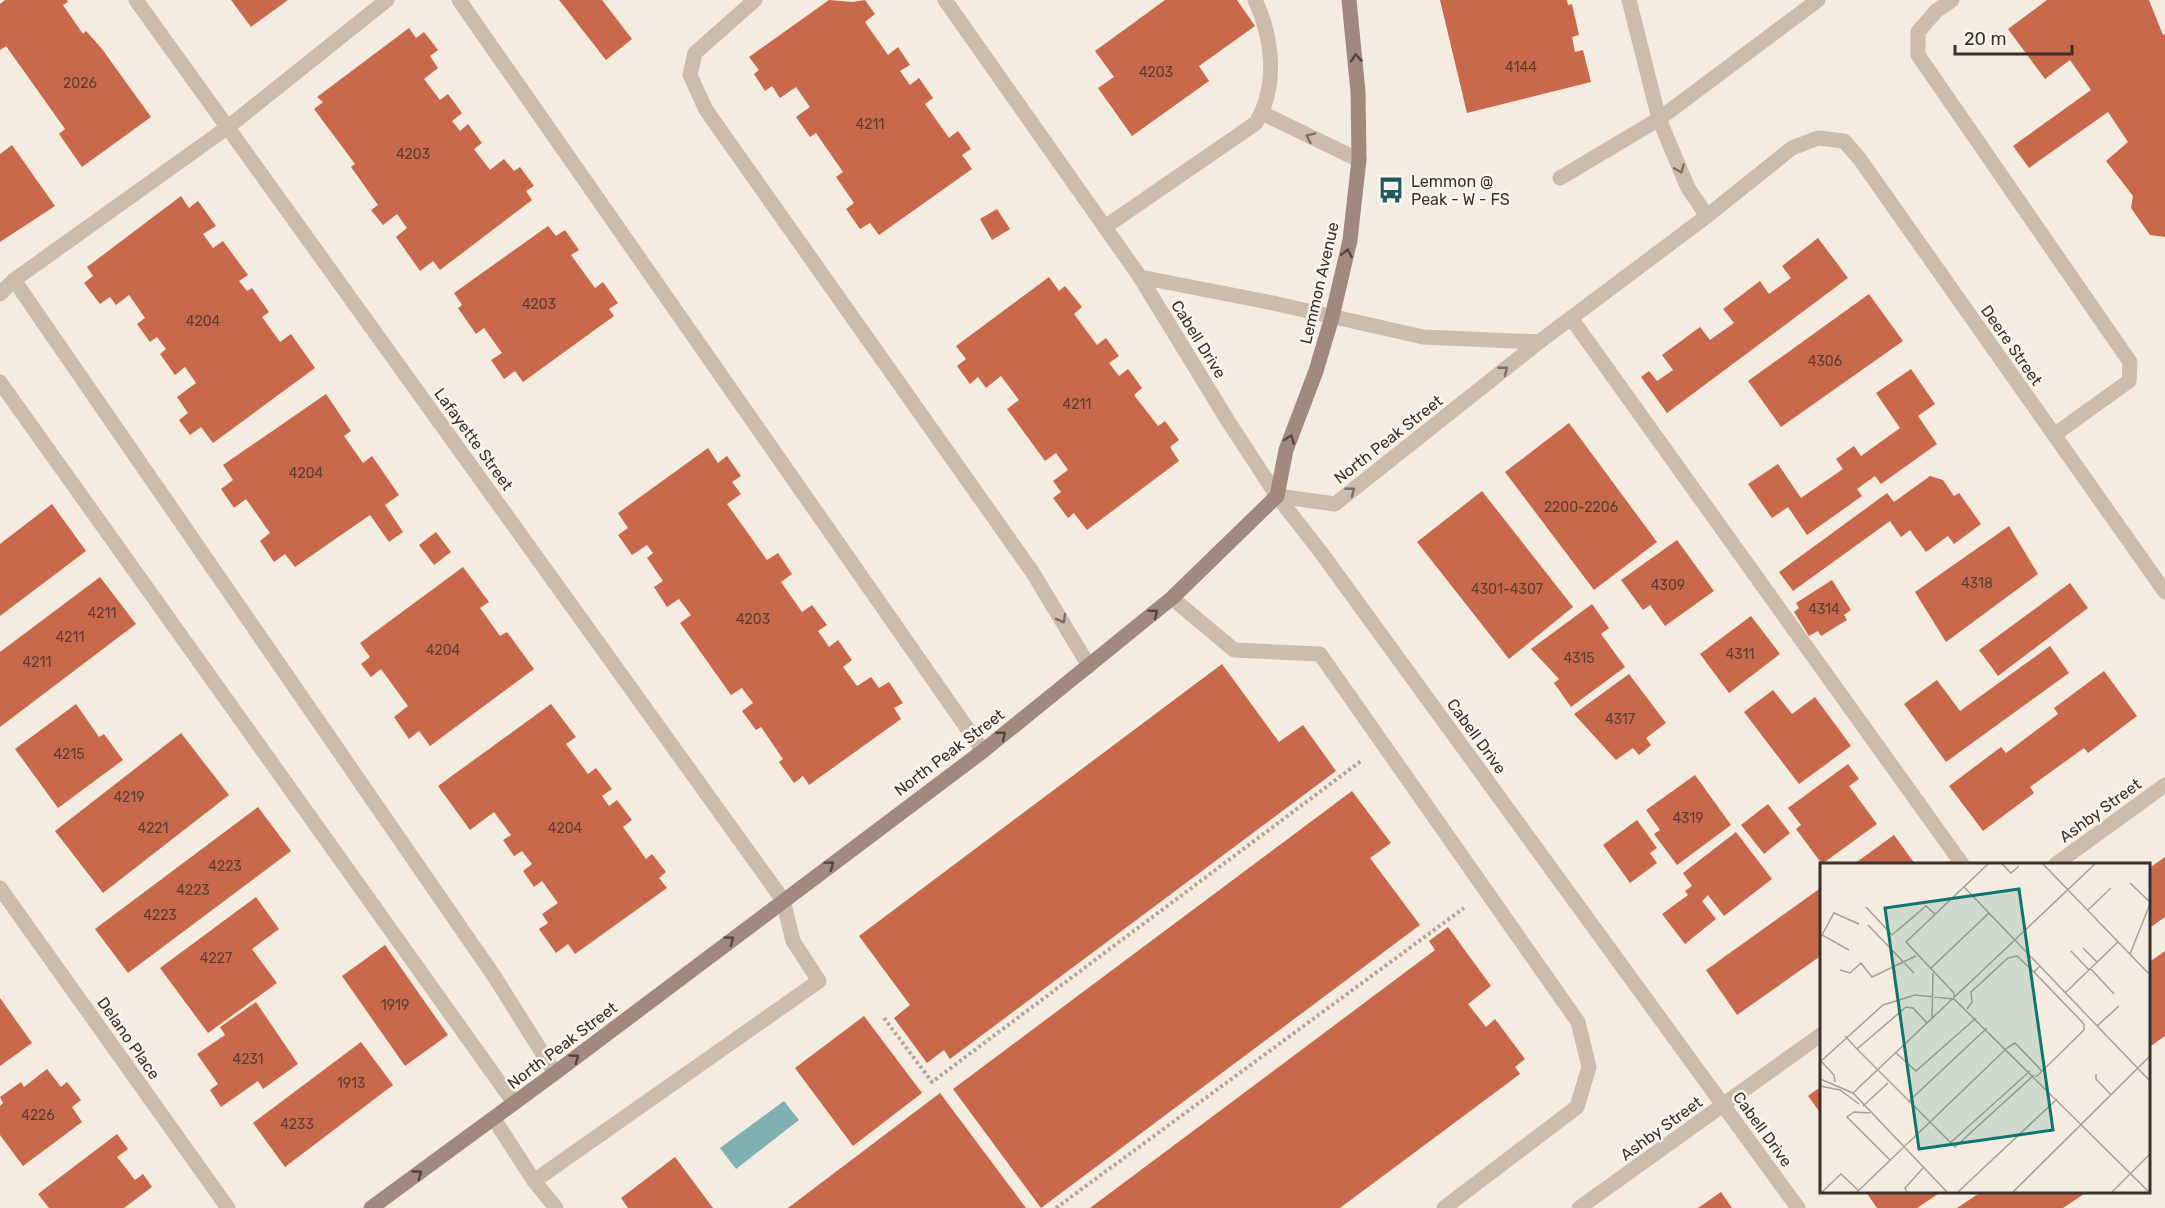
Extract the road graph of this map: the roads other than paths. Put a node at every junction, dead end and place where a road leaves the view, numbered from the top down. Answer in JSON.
{"nodes":[{"id":1,"x":136,"y":0,"type":"edge"},
{"id":2,"x":387,"y":0,"type":"edge"},
{"id":3,"x":459,"y":0,"type":"edge"},
{"id":4,"x":755,"y":0,"type":"edge"},
{"id":5,"x":945,"y":0,"type":"edge"},
{"id":6,"x":1255,"y":0,"type":"edge"},
{"id":7,"x":1349,"y":0,"type":"edge"},
{"id":8,"x":1629,"y":0,"type":"edge"},
{"id":9,"x":1818,"y":0,"type":"edge"},
{"id":10,"x":1952,"y":0,"type":"edge"},
{"id":11,"x":1262,"y":113,"type":"junction"},
{"id":12,"x":1659,"y":119,"type":"junction"},
{"id":13,"x":228,"y":127,"type":"junction"},
{"id":14,"x":1818,"y":138,"type":"joint"},
{"id":15,"x":1359,"y":160,"type":"junction"},
{"id":16,"x":1560,"y":178,"type":"dead end"},
{"id":17,"x":1707,"y":216,"type":"junction"},
{"id":18,"x":1105,"y":227,"type":"junction"},
{"id":19,"x":1140,"y":277,"type":"junction"},
{"id":20,"x":14,"y":280,"type":"junction"},
{"id":21,"x":0,"y":294,"type":"edge"},
{"id":22,"x":1332,"y":317,"type":"junction"},
{"id":23,"x":1571,"y":318,"type":"junction"},
{"id":24,"x":1539,"y":342,"type":"junction"},
{"id":25,"x":0,"y":382,"type":"edge"},
{"id":26,"x":2054,"y":435,"type":"junction"},
{"id":27,"x":1277,"y":496,"type":"junction"},
{"id":28,"x":2165,"y":592,"type":"edge"},
{"id":29,"x":1172,"y":598,"type":"junction"},
{"id":30,"x":1089,"y":666,"type":"junction"},
{"id":31,"x":983,"y":751,"type":"junction"},
{"id":32,"x":2165,"y":785,"type":"edge"},
{"id":33,"x":1961,"y":863,"type":"edge"},
{"id":34,"x":2056,"y":863,"type":"edge"},
{"id":35,"x":0,"y":888,"type":"edge"},
{"id":36,"x":783,"y":900,"type":"junction"},
{"id":37,"x":1820,"y":1035,"type":"edge"},
{"id":38,"x":555,"y":1073,"type":"junction"},
{"id":39,"x":514,"y":1103,"type":"junction"},
{"id":40,"x":1723,"y":1105,"type":"junction"},
{"id":41,"x":494,"y":1119,"type":"junction"},
{"id":42,"x":534,"y":1181,"type":"junction"},
{"id":43,"x":228,"y":1208,"type":"edge"},
{"id":44,"x":371,"y":1208,"type":"edge"},
{"id":45,"x":556,"y":1208,"type":"edge"},
{"id":46,"x":1444,"y":1208,"type":"edge"},
{"id":47,"x":1579,"y":1208,"type":"edge"},
{"id":48,"x":1798,"y":1208,"type":"edge"}],
"edges":[{"from":1,"to":13,"type":"street","name":"Lafayette Street"},
{"from":2,"to":13,"type":"street"},
{"from":3,"to":31,"type":"street"},
{"from":4,"to":30,"type":"street","one_way":true},
{"from":5,"to":18,"type":"street","name":"Cabell Drive"},
{"from":6,"to":11,"type":"street"},
{"from":15,"to":7,"type":"main road","name":"Lemmon Avenue","one_way":true},
{"from":8,"to":12,"type":"street"},
{"from":9,"to":12,"type":"street"},
{"from":10,"to":26,"type":"street"},
{"from":15,"to":11,"type":"street","one_way":true},
{"from":11,"to":18,"type":"street"},
{"from":12,"to":16,"type":"street"},
{"from":12,"to":17,"type":"street","one_way":true},
{"from":13,"to":20,"type":"street"},
{"from":13,"to":36,"type":"street","name":"Lafayette Street"},
{"from":14,"to":17,"type":"street","name":"North Peak Street"},
{"from":14,"to":26,"type":"street","name":"Deere Street"},
{"from":22,"to":15,"type":"main road","name":"Lemmon Avenue","one_way":true},
{"from":17,"to":23,"type":"street","name":"North Peak Street"},
{"from":18,"to":19,"type":"street","name":"Cabell Drive"},
{"from":19,"to":22,"type":"street","name":"Cabell Drive"},
{"from":19,"to":27,"type":"street","name":"Cabell Drive"},
{"from":20,"to":21,"type":"street"},
{"from":20,"to":38,"type":"street"},
{"from":22,"to":24,"type":"street"},
{"from":27,"to":22,"type":"main road","name":"Lemmon Avenue","one_way":true},
{"from":23,"to":24,"type":"street","name":"North Peak Street"},
{"from":23,"to":33,"type":"street"},
{"from":27,"to":24,"type":"street","name":"North Peak Street","one_way":true},
{"from":25,"to":39,"type":"street"},
{"from":26,"to":28,"type":"street","name":"Deere Street"},
{"from":27,"to":29,"type":"main road","name":"North Peak Street"},
{"from":27,"to":40,"type":"street","name":"Cabell Drive"},
{"from":30,"to":29,"type":"main road","name":"North Peak Street","one_way":true},
{"from":29,"to":46,"type":"street"},
{"from":31,"to":30,"type":"main road","name":"North Peak Street","one_way":true},
{"from":36,"to":31,"type":"main road","name":"North Peak Street","one_way":true},
{"from":32,"to":34,"type":"street","name":"Ashby Street"},
{"from":35,"to":43,"type":"street","name":"Delano Place"},
{"from":38,"to":36,"type":"main road","name":"North Peak Street","one_way":true},
{"from":36,"to":42,"type":"street"},
{"from":37,"to":40,"type":"street","name":"Ashby Street"},
{"from":38,"to":39,"type":"main road","name":"North Peak Street"},
{"from":39,"to":41,"type":"main road","name":"North Peak Street"},
{"from":40,"to":47,"type":"street","name":"Ashby Street"},
{"from":40,"to":48,"type":"street","name":"Cabell Drive"},
{"from":41,"to":42,"type":"street"},
{"from":44,"to":41,"type":"main road","name":"North Peak Street","one_way":true},
{"from":42,"to":45,"type":"street"}]}
